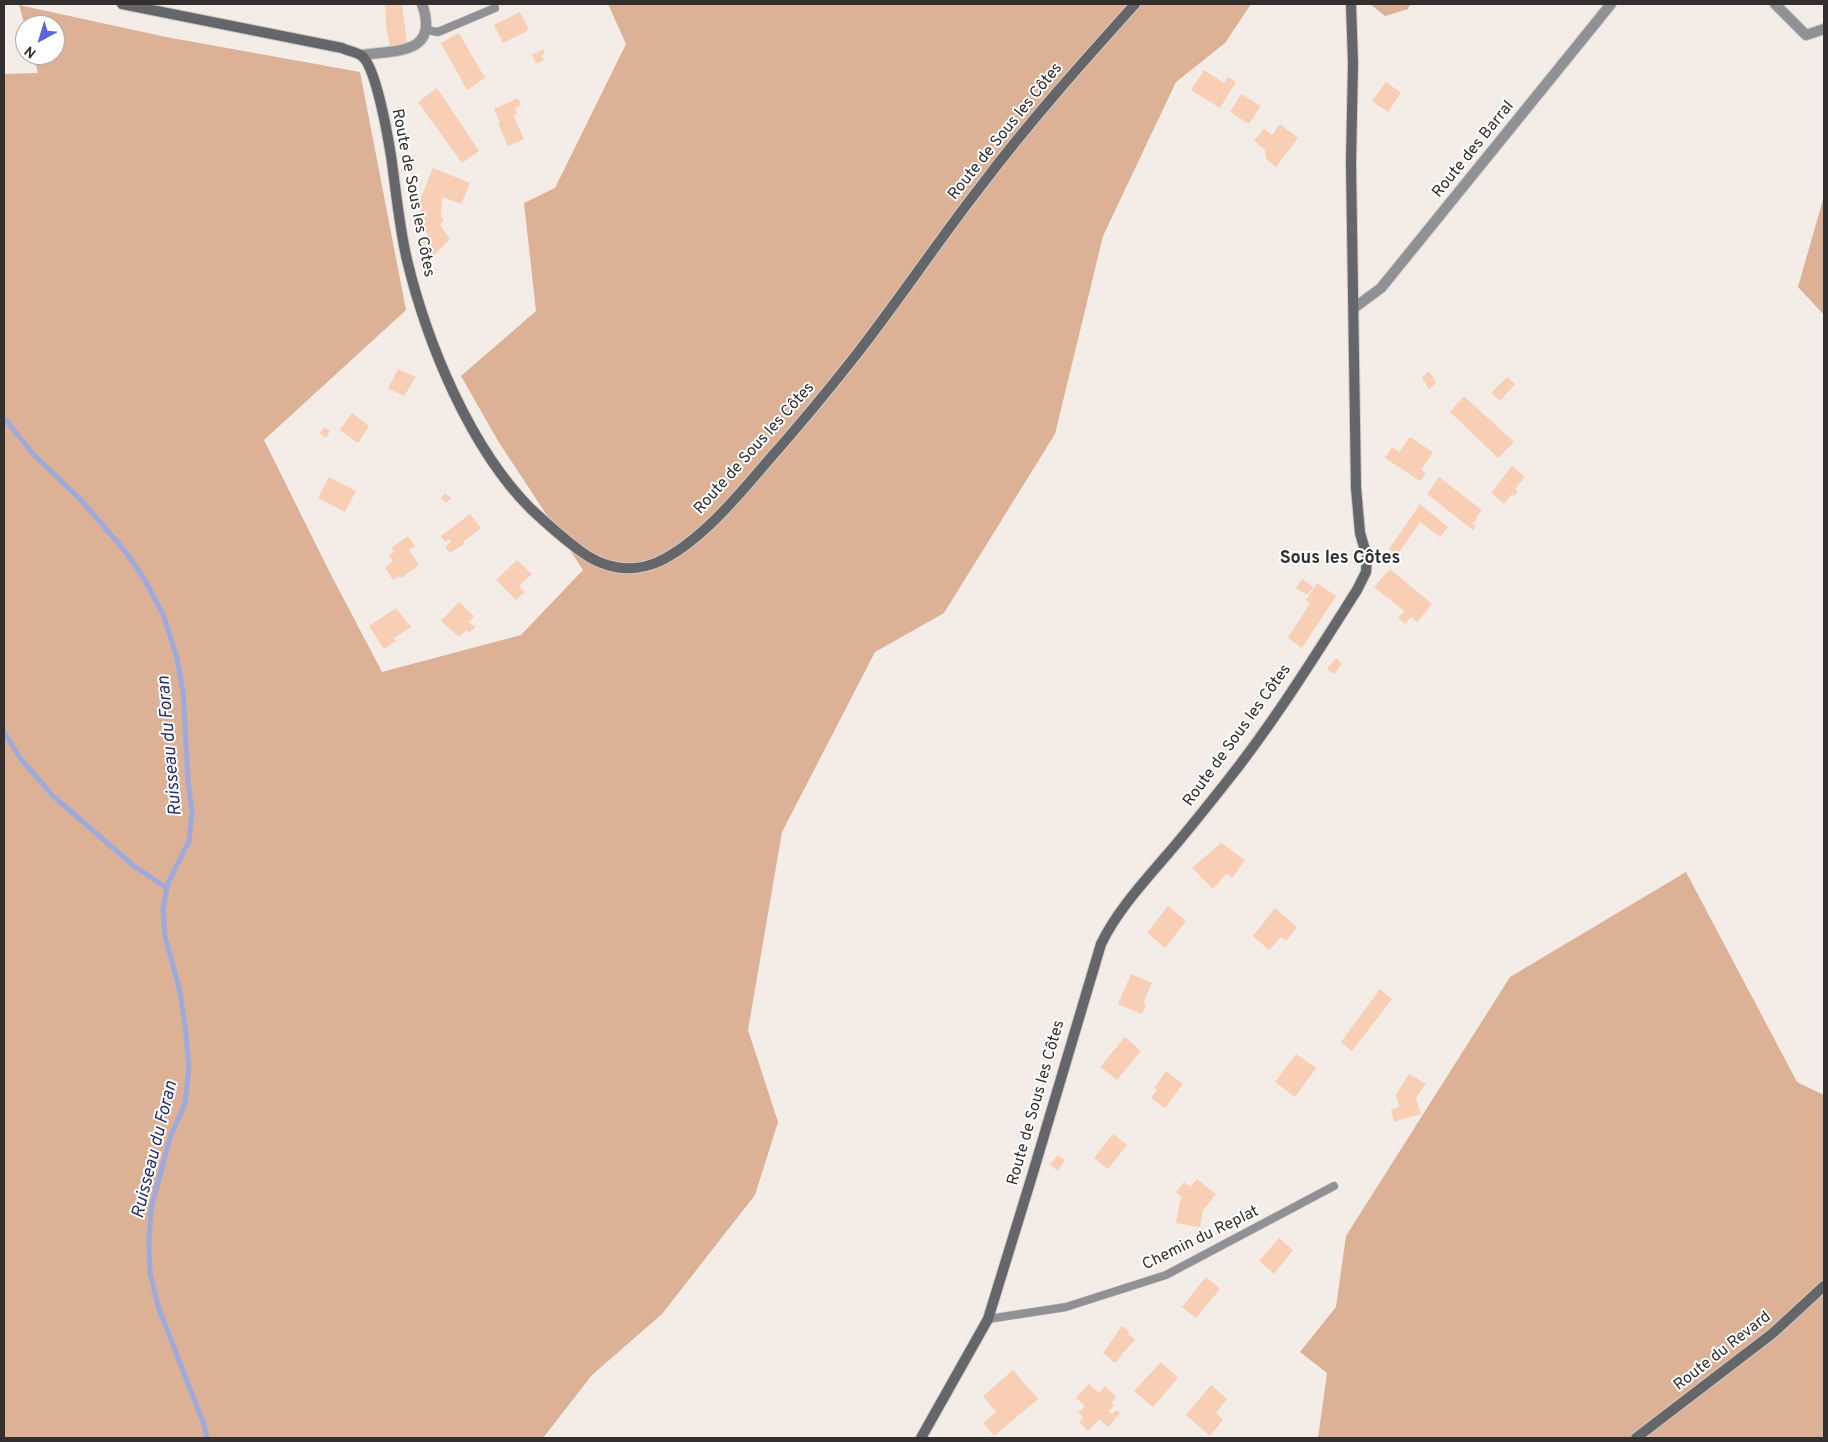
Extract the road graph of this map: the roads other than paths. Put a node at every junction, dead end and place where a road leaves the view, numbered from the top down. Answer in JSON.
{"nodes":[{"id":1,"x":122,"y":4,"type":"edge"},
{"id":2,"x":422,"y":4,"type":"edge"},
{"id":3,"x":1135,"y":4,"type":"edge"},
{"id":4,"x":1352,"y":4,"type":"edge"},
{"id":5,"x":1611,"y":4,"type":"edge"},
{"id":6,"x":1775,"y":4,"type":"edge"},
{"id":7,"x":495,"y":8,"type":"dead end"},
{"id":8,"x":1824,"y":29,"type":"edge"},
{"id":9,"x":426,"y":30,"type":"junction"},
{"id":10,"x":361,"y":55,"type":"junction"},
{"id":11,"x":1354,"y":308,"type":"junction"},
{"id":12,"x":1334,"y":1186,"type":"dead end"},
{"id":13,"x":1824,"y":1286,"type":"edge"},
{"id":14,"x":988,"y":1318,"type":"junction"},
{"id":15,"x":921,"y":1438,"type":"edge"},
{"id":16,"x":1636,"y":1438,"type":"edge"}],
"edges":[{"from":1,"to":10,"type":"street"},
{"from":2,"to":9,"type":"street"},
{"from":3,"to":10,"type":"street","name":"Route de Sous les Côtes"},
{"from":4,"to":11,"type":"street","name":"Route de Sous les Côtes"},
{"from":5,"to":11,"type":"street","name":"Route des Barral"},
{"from":6,"to":8,"type":"street"},
{"from":7,"to":9,"type":"lane"},
{"from":9,"to":10,"type":"street"},
{"from":11,"to":14,"type":"street","name":"Route de Sous les Côtes"},
{"from":12,"to":14,"type":"lane","name":"Chemin du Replat"},
{"from":13,"to":16,"type":"street","name":"Route du Revard"},
{"from":14,"to":15,"type":"street","name":"Route de Sous les Côtes"}]}
